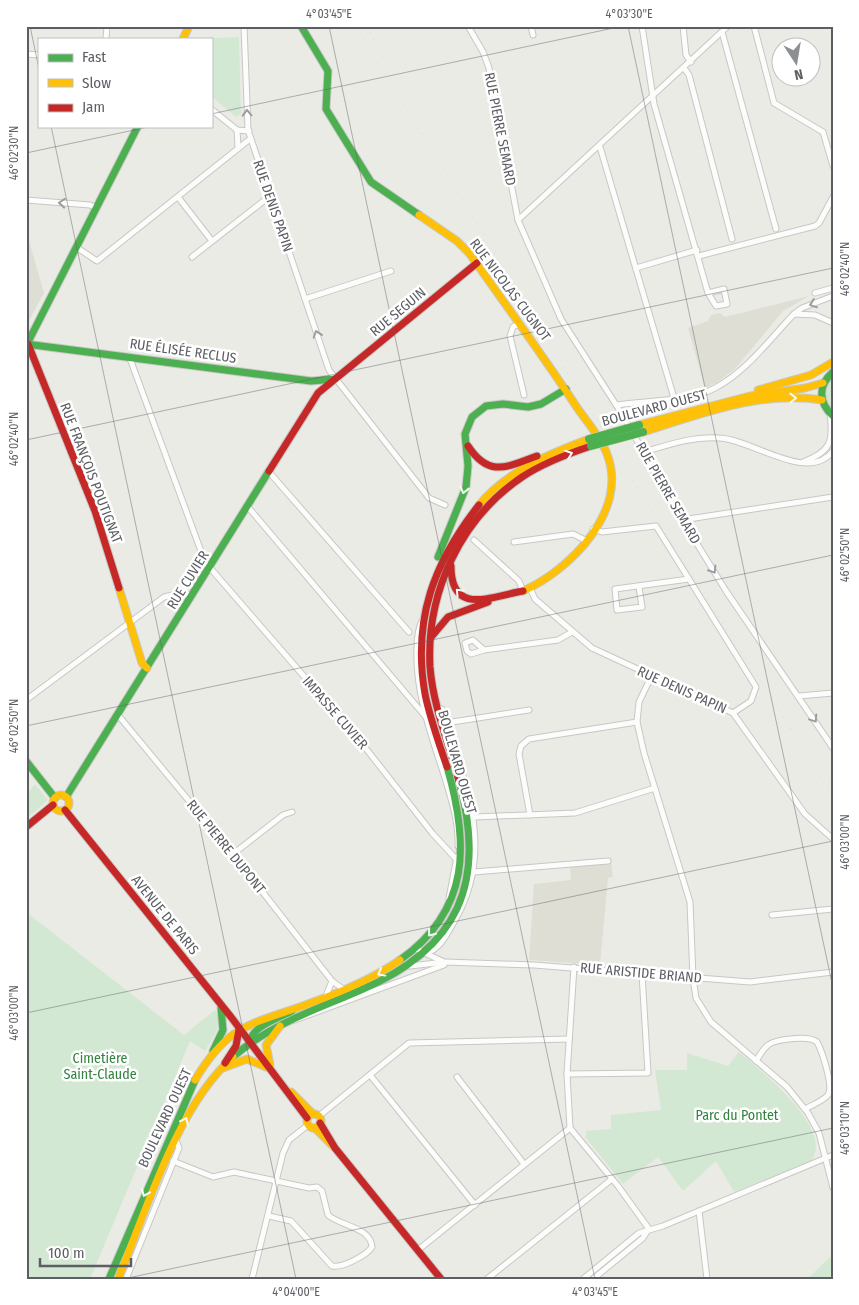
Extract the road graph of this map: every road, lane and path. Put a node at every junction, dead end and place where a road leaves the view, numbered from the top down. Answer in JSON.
{"nodes":[{"id":1,"x":189,"y":26,"type":"edge"},
{"id":2,"x":244,"y":26,"type":"edge"},
{"id":3,"x":301,"y":26,"type":"edge"},
{"id":4,"x":468,"y":26,"type":"edge"},
{"id":5,"x":531,"y":26,"type":"edge"},
{"id":6,"x":642,"y":26,"type":"edge"},
{"id":7,"x":683,"y":26,"type":"edge"},
{"id":8,"x":728,"y":26,"type":"edge"},
{"id":9,"x":754,"y":26,"type":"edge"},
{"id":10,"x":722,"y":32,"type":"junction"},
{"id":11,"x":533,"y":35,"type":"dead end"},
{"id":12,"x":183,"y":38,"type":"edge"},
{"id":13,"x":691,"y":62,"type":"junction"},
{"id":14,"x":684,"y":68,"type":"junction"},
{"id":15,"x":653,"y":97,"type":"junction"},
{"id":16,"x":212,"y":110,"type":"edge"},
{"id":17,"x":137,"y":128,"type":"edge"},
{"id":18,"x":237,"y":130,"type":"junction"},
{"id":19,"x":248,"y":131,"type":"junction"},
{"id":20,"x":250,"y":139,"type":"junction"},
{"id":21,"x":238,"y":147,"type":"junction"},
{"id":22,"x":600,"y":147,"type":"junction"},
{"id":23,"x":833,"y":166,"type":"edge"},
{"id":24,"x":270,"y":196,"type":"junction"},
{"id":25,"x":178,"y":197,"type":"junction"},
{"id":26,"x":833,"y":197,"type":"edge"},
{"id":27,"x":26,"y":200,"type":"edge"},
{"id":28,"x":97,"y":208,"type":"junction"},
{"id":29,"x":518,"y":220,"type":"junction"},
{"id":30,"x":776,"y":228,"type":"dead end"},
{"id":31,"x":732,"y":239,"type":"dead end"},
{"id":32,"x":212,"y":241,"type":"junction"},
{"id":33,"x":76,"y":247,"type":"junction"},
{"id":34,"x":698,"y":253,"type":"junction"},
{"id":35,"x":192,"y":257,"type":"dead end"},
{"id":36,"x":477,"y":263,"type":"junction"},
{"id":37,"x":636,"y":268,"type":"junction"},
{"id":38,"x":391,"y":271,"type":"dead end"},
{"id":39,"x":833,"y":288,"type":"edge"},
{"id":40,"x":708,"y":293,"type":"dead end"},
{"id":41,"x":815,"y":293,"type":"dead end"},
{"id":42,"x":833,"y":296,"type":"edge"},
{"id":43,"x":305,"y":299,"type":"junction"},
{"id":44,"x":794,"y":314,"type":"junction"},
{"id":45,"x":520,"y":322,"type":"junction"},
{"id":46,"x":833,"y":323,"type":"edge"},
{"id":47,"x":27,"y":345,"type":"edge"},
{"id":48,"x":129,"y":356,"type":"junction"},
{"id":49,"x":833,"y":362,"type":"edge"},
{"id":50,"x":833,"y":372,"type":"edge"},
{"id":51,"x":335,"y":379,"type":"junction"},
{"id":52,"x":823,"y":383,"type":"junction"},
{"id":53,"x":566,"y":389,"type":"junction"},
{"id":54,"x":524,"y":395,"type":"dead end"},
{"id":55,"x":674,"y":398,"type":"junction"},
{"id":56,"x":822,"y":400,"type":"junction"},
{"id":57,"x":616,"y":405,"type":"junction"},
{"id":58,"x":677,"y":414,"type":"junction"},
{"id":59,"x":832,"y":415,"type":"edge"},
{"id":60,"x":641,"y":428,"type":"junction"},
{"id":61,"x":465,"y":441,"type":"junction"},
{"id":62,"x":590,"y":443,"type":"junction"},
{"id":63,"x":562,"y":448,"type":"junction"},
{"id":64,"x":833,"y":451,"type":"edge"},
{"id":65,"x":644,"y":452,"type":"junction"},
{"id":66,"x":800,"y":463,"type":"junction"},
{"id":67,"x":270,"y":472,"type":"junction"},
{"id":68,"x":833,"y":497,"type":"edge"},
{"id":69,"x":445,"y":505,"type":"dead end"},
{"id":70,"x":248,"y":507,"type":"junction"},
{"id":71,"x":682,"y":520,"type":"junction"},
{"id":72,"x":593,"y":529,"type":"junction"},
{"id":73,"x":474,"y":540,"type":"dead end"},
{"id":74,"x":585,"y":540,"type":"junction"},
{"id":75,"x":514,"y":542,"type":"dead end"},
{"id":76,"x":452,"y":557,"type":"junction"},
{"id":77,"x":210,"y":568,"type":"junction"},
{"id":78,"x":689,"y":579,"type":"junction"},
{"id":79,"x":434,"y":582,"type":"junction"},
{"id":80,"x":639,"y":586,"type":"junction"},
{"id":81,"x":527,"y":589,"type":"junction"},
{"id":82,"x":192,"y":595,"type":"junction"},
{"id":83,"x":509,"y":595,"type":"junction"},
{"id":84,"x":429,"y":614,"type":"junction"},
{"id":85,"x":130,"y":622,"type":"junction"},
{"id":86,"x":409,"y":632,"type":"dead end"},
{"id":87,"x":572,"y":632,"type":"junction"},
{"id":88,"x":430,"y":640,"type":"junction"},
{"id":89,"x":484,"y":650,"type":"dead end"},
{"id":90,"x":147,"y":668,"type":"junction"},
{"id":91,"x":652,"y":677,"type":"junction"},
{"id":92,"x":833,"y":693,"type":"edge"},
{"id":93,"x":798,"y":696,"type":"junction"},
{"id":94,"x":26,"y":700,"type":"edge"},
{"id":95,"x":437,"y":707,"type":"junction"},
{"id":96,"x":529,"y":710,"type":"dead end"},
{"id":97,"x":733,"y":713,"type":"junction"},
{"id":98,"x":118,"y":715,"type":"junction"},
{"id":99,"x":426,"y":718,"type":"junction"},
{"id":100,"x":637,"y":722,"type":"junction"},
{"id":101,"x":446,"y":723,"type":"junction"},
{"id":102,"x":833,"y":748,"type":"edge"},
{"id":103,"x":26,"y":761,"type":"edge"},
{"id":104,"x":655,"y":788,"type":"junction"},
{"id":105,"x":66,"y":797,"type":"junction"},
{"id":106,"x":54,"y":802,"type":"junction"},
{"id":107,"x":65,"y":810,"type":"junction"},
{"id":108,"x":292,"y":812,"type":"dead end"},
{"id":109,"x":530,"y":815,"type":"junction"},
{"id":110,"x":474,"y":817,"type":"junction"},
{"id":111,"x":26,"y":827,"type":"edge"},
{"id":112,"x":833,"y":838,"type":"edge"},
{"id":113,"x":233,"y":854,"type":"junction"},
{"id":114,"x":457,"y":860,"type":"junction"},
{"id":115,"x":608,"y":861,"type":"dead end"},
{"id":116,"x":474,"y":872,"type":"junction"},
{"id":117,"x":833,"y":909,"type":"edge"},
{"id":118,"x":444,"y":915,"type":"junction"},
{"id":119,"x":772,"y":915,"type":"dead end"},
{"id":120,"x":437,"y":948,"type":"junction"},
{"id":121,"x":416,"y":949,"type":"junction"},
{"id":122,"x":424,"y":954,"type":"junction"},
{"id":123,"x":445,"y":961,"type":"junction"},
{"id":124,"x":425,"y":963,"type":"junction"},
{"id":125,"x":409,"y":966,"type":"junction"},
{"id":126,"x":574,"y":967,"type":"junction"},
{"id":127,"x":833,"y":972,"type":"edge"},
{"id":128,"x":420,"y":974,"type":"junction"},
{"id":129,"x":642,"y":974,"type":"junction"},
{"id":130,"x":693,"y":978,"type":"junction"},
{"id":131,"x":332,"y":980,"type":"junction"},
{"id":132,"x":343,"y":989,"type":"junction"},
{"id":133,"x":326,"y":996,"type":"junction"},
{"id":134,"x":218,"y":1000,"type":"junction"},
{"id":135,"x":300,"y":1006,"type":"junction"},
{"id":136,"x":282,"y":1024,"type":"junction"},
{"id":137,"x":239,"y":1029,"type":"junction"},
{"id":138,"x":569,"y":1039,"type":"junction"},
{"id":139,"x":250,"y":1044,"type":"junction"},
{"id":140,"x":210,"y":1055,"type":"junction"},
{"id":141,"x":756,"y":1061,"type":"junction"},
{"id":142,"x":221,"y":1070,"type":"junction"},
{"id":143,"x":271,"y":1070,"type":"junction"},
{"id":144,"x":567,"y":1074,"type":"junction"},
{"id":145,"x":370,"y":1075,"type":"junction"},
{"id":146,"x":457,"y":1077,"type":"dead end"},
{"id":147,"x":805,"y":1109,"type":"junction"},
{"id":148,"x":314,"y":1121,"type":"junction"},
{"id":149,"x":570,"y":1128,"type":"junction"},
{"id":150,"x":176,"y":1140,"type":"junction"},
{"id":151,"x":833,"y":1155,"type":"edge"},
{"id":152,"x":825,"y":1158,"type":"junction"},
{"id":153,"x":174,"y":1161,"type":"junction"},
{"id":154,"x":524,"y":1164,"type":"junction"},
{"id":155,"x":612,"y":1179,"type":"junction"},
{"id":156,"x":277,"y":1181,"type":"junction"},
{"id":157,"x":833,"y":1188,"type":"edge"},
{"id":158,"x":475,"y":1205,"type":"junction"},
{"id":159,"x":699,"y":1211,"type":"junction"},
{"id":160,"x":269,"y":1216,"type":"junction"},
{"id":161,"x":649,"y":1229,"type":"junction"},
{"id":162,"x":418,"y":1250,"type":"junction"},
{"id":163,"x":594,"y":1275,"type":"edge"},
{"id":164,"x":109,"y":1279,"type":"edge"},
{"id":165,"x":118,"y":1279,"type":"edge"},
{"id":166,"x":126,"y":1279,"type":"edge"},
{"id":167,"x":252,"y":1279,"type":"edge"},
{"id":168,"x":441,"y":1279,"type":"edge"},
{"id":169,"x":487,"y":1279,"type":"edge"},
{"id":170,"x":583,"y":1279,"type":"edge"},
{"id":171,"x":707,"y":1279,"type":"edge"}],
"edges":[{"from":1,"to":12,"type":"main road"},
{"from":19,"to":2,"type":"street","name":"RUE DENIS PAPIN","one_way":true},
{"from":3,"to":36,"type":"main road","name":"RUE NICOLAS CUGNOT"},
{"from":4,"to":29,"type":"street","name":"RUE PIERRE SEMARD"},
{"from":5,"to":11,"type":"street"},
{"from":6,"to":15,"type":"street"},
{"from":7,"to":13,"type":"street"},
{"from":8,"to":10,"type":"street"},
{"from":9,"to":23,"type":"street"},
{"from":10,"to":13,"type":"street"},
{"from":10,"to":30,"type":"street"},
{"from":13,"to":14,"type":"street"},
{"from":14,"to":15,"type":"street"},
{"from":14,"to":31,"type":"street"},
{"from":15,"to":22,"type":"street"},
{"from":15,"to":34,"type":"street"},
{"from":16,"to":18,"type":"street"},
{"from":17,"to":28,"type":"main road"},
{"from":18,"to":19,"type":"street"},
{"from":18,"to":21,"type":"street"},
{"from":19,"to":20,"type":"street","name":"RUE DENIS PAPIN"},
{"from":20,"to":21,"type":"street"},
{"from":20,"to":24,"type":"street","name":"RUE DENIS PAPIN"},
{"from":21,"to":25,"type":"street"},
{"from":22,"to":29,"type":"street"},
{"from":22,"to":37,"type":"street"},
{"from":24,"to":32,"type":"street"},
{"from":24,"to":43,"type":"street","name":"RUE DENIS PAPIN"},
{"from":25,"to":32,"type":"street"},
{"from":25,"to":33,"type":"street"},
{"from":26,"to":34,"type":"street"},
{"from":28,"to":27,"type":"street","one_way":true},
{"from":28,"to":33,"type":"main road"},
{"from":29,"to":57,"type":"street","name":"RUE PIERRE SEMARD"},
{"from":32,"to":35,"type":"street"},
{"from":33,"to":47,"type":"main road"},
{"from":34,"to":37,"type":"street"},
{"from":34,"to":40,"type":"street"},
{"from":36,"to":45,"type":"main road","name":"RUE NICOLAS CUGNOT"},
{"from":36,"to":51,"type":"main road","name":"RUE SEGUIN"},
{"from":37,"to":55,"type":"street"},
{"from":38,"to":43,"type":"street"},
{"from":39,"to":41,"type":"street"},
{"from":42,"to":44,"type":"street","one_way":true},
{"from":51,"to":43,"type":"street","name":"RUE DENIS PAPIN","one_way":true},
{"from":44,"to":46,"type":"street"},
{"from":44,"to":55,"type":"street"},
{"from":45,"to":53,"type":"main road","name":"RUE NICOLAS CUGNOT"},
{"from":45,"to":54,"type":"street"},
{"from":47,"to":48,"type":"main road","name":"RUE ÉLISÉE RECLUS"},
{"from":47,"to":85,"type":"main road","name":"RUE FRANÇOIS POUTIGNAT"},
{"from":48,"to":51,"type":"main road","name":"RUE ÉLISÉE RECLUS"},
{"from":48,"to":77,"type":"street","name":"IMPASSE CUVIER"},
{"from":49,"to":58,"type":"main road"},
{"from":50,"to":52,"type":"main road"},
{"from":51,"to":67,"type":"main road","name":"RUE CUVIER"},
{"from":51,"to":69,"type":"street","name":"RUE DENIS PAPIN"},
{"from":52,"to":56,"type":"main road"},
{"from":52,"to":58,"type":"main road","name":"BOULEVARD OUEST"},
{"from":53,"to":61,"type":"main road"},
{"from":53,"to":72,"type":"main road","name":"RUE NICOLAS CUGNOT"},
{"from":55,"to":57,"type":"street"},
{"from":56,"to":59,"type":"main road"},
{"from":60,"to":56,"type":"main road","name":"BOULEVARD OUEST","one_way":true},
{"from":57,"to":65,"type":"street","name":"RUE PIERRE SEMARD"},
{"from":58,"to":60,"type":"main road","name":"BOULEVARD OUEST"},
{"from":59,"to":66,"type":"street"},
{"from":60,"to":62,"type":"main road","name":"BOULEVARD OUEST","bridge":true},
{"from":61,"to":63,"type":"main road"},
{"from":61,"to":79,"type":"main road","one_way":true},
{"from":62,"to":63,"type":"main road","name":"BOULEVARD OUEST"},
{"from":76,"to":62,"type":"main road","name":"BOULEVARD OUEST","one_way":true},
{"from":63,"to":79,"type":"main road","name":"BOULEVARD OUEST"},
{"from":64,"to":66,"type":"street"},
{"from":65,"to":66,"type":"street"},
{"from":65,"to":71,"type":"street","name":"RUE PIERRE SEMARD"},
{"from":67,"to":70,"type":"main road","name":"RUE CUVIER"},
{"from":67,"to":86,"type":"street"},
{"from":68,"to":71,"type":"street"},
{"from":70,"to":77,"type":"main road","name":"RUE CUVIER"},
{"from":70,"to":99,"type":"street"},
{"from":71,"to":93,"type":"street","name":"RUE PIERRE SEMARD","one_way":true},
{"from":72,"to":74,"type":"main road","name":"RUE NICOLAS CUGNOT"},
{"from":72,"to":78,"type":"street"},
{"from":73,"to":81,"type":"street","name":"RUE DENIS PAPIN"},
{"from":74,"to":75,"type":"street"},
{"from":74,"to":81,"type":"main road","name":"RUE NICOLAS CUGNOT"},
{"from":83,"to":76,"type":"main road","one_way":true},
{"from":76,"to":84,"type":"main road","name":"BOULEVARD OUEST"},
{"from":77,"to":82,"type":"main road","name":"RUE CUVIER"},
{"from":77,"to":114,"type":"street","name":"IMPASSE CUVIER"},
{"from":78,"to":80,"type":"street"},
{"from":78,"to":97,"type":"street"},
{"from":79,"to":84,"type":"main road","name":"BOULEVARD OUEST"},
{"from":80,"to":80,"type":"street"},
{"from":81,"to":83,"type":"main road","name":"RUE NICOLAS CUGNOT"},
{"from":81,"to":87,"type":"street","name":"RUE DENIS PAPIN"},
{"from":82,"to":85,"type":"street"},
{"from":82,"to":90,"type":"main road","name":"RUE CUVIER"},
{"from":83,"to":88,"type":"main road"},
{"from":84,"to":88,"type":"main road","name":"BOULEVARD OUEST"},
{"from":84,"to":99,"type":"street"},
{"from":84,"to":118,"type":"main road","name":"BOULEVARD OUEST"},
{"from":85,"to":90,"type":"main road","name":"RUE FRANÇOIS POUTIGNAT"},
{"from":85,"to":94,"type":"street"},
{"from":87,"to":89,"type":"street"},
{"from":87,"to":91,"type":"street","name":"RUE DENIS PAPIN"},
{"from":88,"to":95,"type":"main road","name":"BOULEVARD OUEST"},
{"from":90,"to":98,"type":"main road","name":"RUE CUVIER"},
{"from":91,"to":97,"type":"street","name":"RUE DENIS PAPIN"},
{"from":91,"to":100,"type":"street"},
{"from":92,"to":93,"type":"street"},
{"from":93,"to":102,"type":"street","name":"RUE PIERRE SEMARD","one_way":true},
{"from":95,"to":101,"type":"street"},
{"from":95,"to":122,"type":"main road","name":"BOULEVARD OUEST"},
{"from":96,"to":101,"type":"street"},
{"from":97,"to":112,"type":"street","name":"RUE DENIS PAPIN"},
{"from":98,"to":105,"type":"main road","name":"RUE CUVIER"},
{"from":98,"to":113,"type":"street","name":"RUE PIERRE DUPONT"},
{"from":99,"to":114,"type":"street"},
{"from":100,"to":104,"type":"street"},
{"from":100,"to":109,"type":"street"},
{"from":101,"to":110,"type":"street"},
{"from":103,"to":106,"type":"main road"},
{"from":104,"to":109,"type":"street"},
{"from":104,"to":130,"type":"street"},
{"from":105,"to":106,"type":"main road"},
{"from":105,"to":107,"type":"main road"},
{"from":106,"to":107,"type":"main road"},
{"from":106,"to":111,"type":"main road"},
{"from":107,"to":134,"type":"main road","name":"AVENUE DE PARIS"},
{"from":108,"to":113,"type":"street"},
{"from":109,"to":110,"type":"street"},
{"from":110,"to":116,"type":"street"},
{"from":113,"to":131,"type":"street","name":"RUE PIERRE DUPONT"},
{"from":114,"to":118,"type":"street"},
{"from":115,"to":116,"type":"street"},
{"from":116,"to":120,"type":"street"},
{"from":117,"to":119,"type":"street"},
{"from":118,"to":121,"type":"main road","name":"BOULEVARD OUEST","one_way":true},
{"from":120,"to":122,"type":"street"},
{"from":120,"to":123,"type":"street"},
{"from":121,"to":122,"type":"street","name":"RUE ARISTIDE BRIAND"},
{"from":121,"to":132,"type":"main road","name":"BOULEVARD OUEST","one_way":true},
{"from":122,"to":123,"type":"street","name":"RUE ARISTIDE BRIAND"},
{"from":122,"to":124,"type":"street"},
{"from":122,"to":125,"type":"main road","name":"BOULEVARD OUEST"},
{"from":123,"to":124,"type":"street","name":"RUE ARISTIDE BRIAND"},
{"from":123,"to":126,"type":"street","name":"RUE ARISTIDE BRIAND"},
{"from":123,"to":128,"type":"street","name":"RUE ARISTIDE BRIAND"},
{"from":124,"to":125,"type":"street","name":"RUE ARISTIDE BRIAND"},
{"from":124,"to":128,"type":"street"},
{"from":125,"to":136,"type":"main road","name":"BOULEVARD OUEST"},
{"from":126,"to":129,"type":"street","name":"RUE ARISTIDE BRIAND"},
{"from":126,"to":138,"type":"street"},
{"from":127,"to":130,"type":"street","name":"RUE ARISTIDE BRIAND"},
{"from":128,"to":136,"type":"street","name":"RUE ARISTIDE BRIAND"},
{"from":129,"to":130,"type":"street","name":"RUE ARISTIDE BRIAND"},
{"from":129,"to":144,"type":"street"},
{"from":130,"to":141,"type":"street"},
{"from":131,"to":132,"type":"street","name":"RUE PIERRE DUPONT"},
{"from":131,"to":133,"type":"street"},
{"from":132,"to":133,"type":"main road","name":"BOULEVARD OUEST"},
{"from":133,"to":135,"type":"main road","name":"BOULEVARD OUEST"},
{"from":134,"to":137,"type":"main road","name":"AVENUE DE PARIS"},
{"from":134,"to":140,"type":"main road"},
{"from":135,"to":137,"type":"main road","name":"BOULEVARD OUEST"},
{"from":135,"to":139,"type":"main road"},
{"from":136,"to":139,"type":"main road","name":"BOULEVARD OUEST"},
{"from":136,"to":143,"type":"main road"},
{"from":137,"to":139,"type":"main road","name":"AVENUE DE PARIS"},
{"from":137,"to":140,"type":"main road","name":"BOULEVARD OUEST"},
{"from":137,"to":142,"type":"main road"},
{"from":138,"to":144,"type":"street"},
{"from":138,"to":145,"type":"street"},
{"from":139,"to":142,"type":"main road","name":"BOULEVARD OUEST"},
{"from":139,"to":143,"type":"main road","name":"AVENUE DE PARIS"},
{"from":140,"to":164,"type":"main road","name":"BOULEVARD OUEST","one_way":true},
{"from":141,"to":147,"type":"street"},
{"from":141,"to":147,"type":"street"},
{"from":142,"to":143,"type":"main road"},
{"from":150,"to":142,"type":"main road","name":"BOULEVARD OUEST","one_way":true},
{"from":143,"to":148,"type":"main road","name":"AVENUE DE PARIS"},
{"from":144,"to":149,"type":"street"},
{"from":145,"to":148,"type":"street"},
{"from":145,"to":158,"type":"street"},
{"from":146,"to":154,"type":"street"},
{"from":147,"to":152,"type":"street"},
{"from":148,"to":156,"type":"street"},
{"from":148,"to":162,"type":"main road","name":"AVENUE DE PARIS"},
{"from":149,"to":154,"type":"street"},
{"from":149,"to":155,"type":"street"},
{"from":150,"to":153,"type":"street"},
{"from":150,"to":165,"type":"main road","name":"BOULEVARD OUEST"},
{"from":151,"to":152,"type":"street"},
{"from":152,"to":157,"type":"street"},
{"from":152,"to":159,"type":"street"},
{"from":153,"to":156,"type":"street"},
{"from":153,"to":166,"type":"street"},
{"from":154,"to":158,"type":"street"},
{"from":155,"to":161,"type":"street"},
{"from":155,"to":169,"type":"street"},
{"from":156,"to":160,"type":"street"},
{"from":156,"to":160,"type":"street"},
{"from":158,"to":162,"type":"street"},
{"from":159,"to":161,"type":"street"},
{"from":159,"to":171,"type":"street"},
{"from":160,"to":167,"type":"street"},
{"from":161,"to":163,"type":"street"},
{"from":162,"to":168,"type":"main road","name":"AVENUE DE PARIS"},
{"from":163,"to":170,"type":"street"}]}
